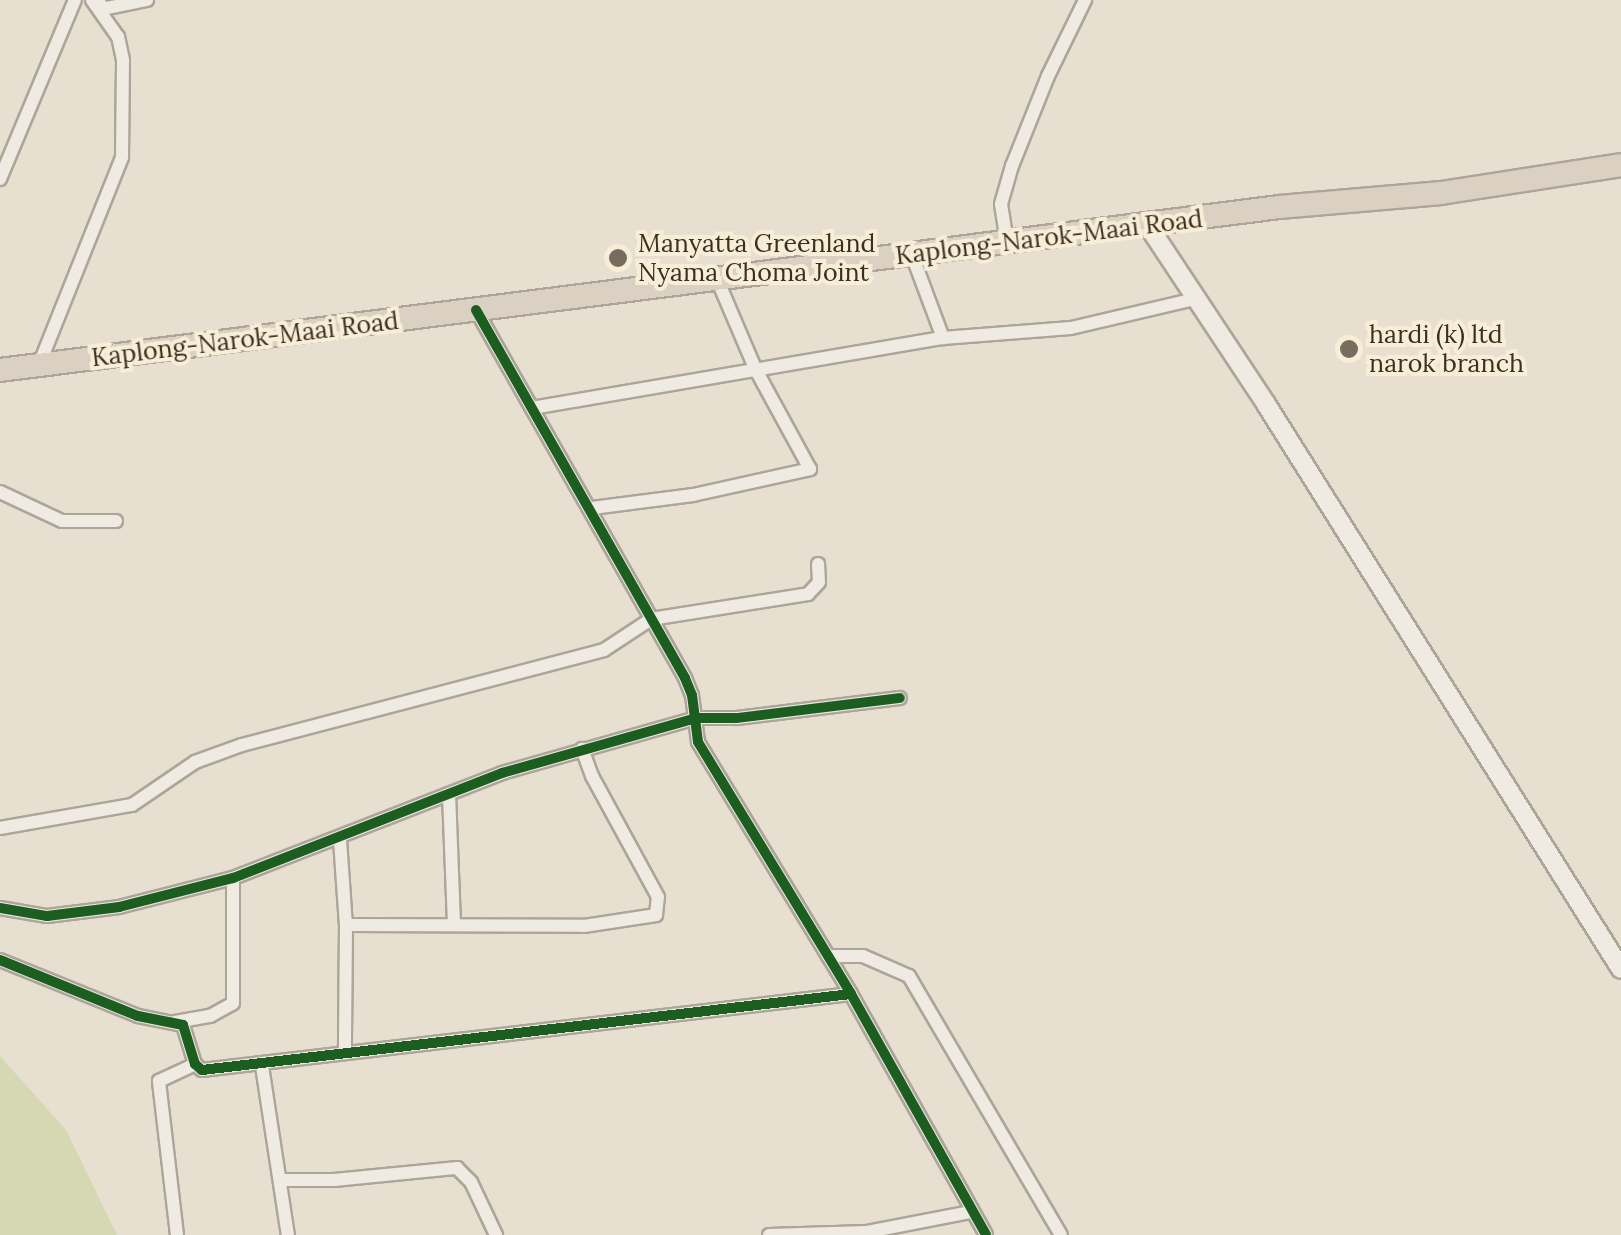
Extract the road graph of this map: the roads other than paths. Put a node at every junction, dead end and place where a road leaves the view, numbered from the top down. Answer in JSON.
{"nodes":[{"id":1,"x":75,"y":0,"type":"edge"},
{"id":2,"x":147,"y":0,"type":"edge"},
{"id":3,"x":1085,"y":0,"type":"edge"},
{"id":4,"x":98,"y":3,"type":"edge"},
{"id":5,"x":1621,"y":165,"type":"edge"},
{"id":6,"x":0,"y":179,"type":"edge"},
{"id":7,"x":1146,"y":224,"type":"junction"},
{"id":8,"x":1007,"y":242,"type":"junction"},
{"id":9,"x":912,"y":255,"type":"junction"},
{"id":10,"x":718,"y":280,"type":"junction"},
{"id":11,"x":1195,"y":300,"type":"junction"},
{"id":12,"x":476,"y":310,"type":"junction"},
{"id":13,"x":943,"y":338,"type":"junction"},
{"id":14,"x":39,"y":366,"type":"junction"},
{"id":15,"x":755,"y":368,"type":"junction"},
{"id":16,"x":0,"y":370,"type":"edge"},
{"id":17,"x":532,"y":408,"type":"junction"},
{"id":18,"x":0,"y":492,"type":"edge"},
{"id":19,"x":592,"y":508,"type":"junction"},
{"id":20,"x":116,"y":521,"type":"dead end"},
{"id":21,"x":818,"y":564,"type":"dead end"},
{"id":22,"x":651,"y":619,"type":"junction"},
{"id":23,"x":900,"y":698,"type":"dead end"},
{"id":24,"x":696,"y":718,"type":"junction"},
{"id":25,"x":582,"y":749,"type":"junction"},
{"id":26,"x":449,"y":794,"type":"junction"},
{"id":27,"x":0,"y":828,"type":"edge"},
{"id":28,"x":340,"y":840,"type":"junction"},
{"id":29,"x":233,"y":878,"type":"junction"},
{"id":30,"x":0,"y":908,"type":"edge"},
{"id":31,"x":454,"y":922,"type":"junction"},
{"id":32,"x":346,"y":925,"type":"junction"},
{"id":33,"x":828,"y":956,"type":"junction"},
{"id":34,"x":0,"y":960,"type":"edge"},
{"id":35,"x":1621,"y":969,"type":"edge"},
{"id":36,"x":851,"y":994,"type":"junction"},
{"id":37,"x":175,"y":1022,"type":"junction"},
{"id":38,"x":345,"y":1050,"type":"junction"},
{"id":39,"x":195,"y":1064,"type":"junction"},
{"id":40,"x":262,"y":1066,"type":"junction"},
{"id":41,"x":280,"y":1180,"type":"junction"},
{"id":42,"x":972,"y":1212,"type":"junction"},
{"id":43,"x":177,"y":1235,"type":"edge"},
{"id":44,"x":288,"y":1235,"type":"edge"},
{"id":45,"x":496,"y":1235,"type":"edge"},
{"id":46,"x":770,"y":1235,"type":"edge"},
{"id":47,"x":986,"y":1235,"type":"edge"},
{"id":48,"x":1061,"y":1235,"type":"edge"}],
"edges":[{"from":1,"to":6,"type":"street"},
{"from":2,"to":4,"type":"street"},
{"from":3,"to":8,"type":"street"},
{"from":4,"to":14,"type":"street"},
{"from":5,"to":7,"type":"highway","name":"Kaplong-Narok-Maai Road"},
{"from":7,"to":8,"type":"highway","name":"Kaplong-Narok-Maai Road"},
{"from":7,"to":11,"type":"street"},
{"from":8,"to":9,"type":"highway","name":"Kaplong-Narok-Maai Road"},
{"from":9,"to":10,"type":"highway","name":"Kaplong-Narok-Maai Road"},
{"from":9,"to":13,"type":"street"},
{"from":10,"to":12,"type":"highway","name":"Kaplong-Narok-Maai Road"},
{"from":10,"to":15,"type":"street"},
{"from":11,"to":13,"type":"street"},
{"from":11,"to":35,"type":"street"},
{"from":12,"to":14,"type":"highway","name":"Kaplong-Narok-Maai Road"},
{"from":12,"to":17,"type":"street"},
{"from":13,"to":15,"type":"street"},
{"from":14,"to":16,"type":"highway","name":"Kaplong-Narok-Maai Road"},
{"from":15,"to":17,"type":"street"},
{"from":15,"to":19,"type":"street"},
{"from":17,"to":19,"type":"street"},
{"from":18,"to":20,"type":"street"},
{"from":19,"to":22,"type":"street"},
{"from":21,"to":22,"type":"street"},
{"from":22,"to":24,"type":"street"},
{"from":22,"to":27,"type":"street"},
{"from":23,"to":24,"type":"street"},
{"from":24,"to":25,"type":"street"},
{"from":24,"to":33,"type":"street"},
{"from":25,"to":26,"type":"street"},
{"from":25,"to":31,"type":"street"},
{"from":26,"to":28,"type":"street"},
{"from":26,"to":31,"type":"street"},
{"from":28,"to":29,"type":"street"},
{"from":28,"to":32,"type":"street"},
{"from":29,"to":30,"type":"street"},
{"from":29,"to":37,"type":"street"},
{"from":31,"to":32,"type":"street"},
{"from":32,"to":38,"type":"street"},
{"from":33,"to":36,"type":"street"},
{"from":33,"to":48,"type":"street"},
{"from":34,"to":37,"type":"street"},
{"from":36,"to":38,"type":"street"},
{"from":36,"to":42,"type":"street"},
{"from":37,"to":39,"type":"street"},
{"from":38,"to":40,"type":"street"},
{"from":39,"to":40,"type":"street"},
{"from":39,"to":43,"type":"street"},
{"from":40,"to":41,"type":"street"},
{"from":41,"to":44,"type":"street"},
{"from":41,"to":45,"type":"street"},
{"from":42,"to":46,"type":"street"},
{"from":42,"to":47,"type":"street"}]}
